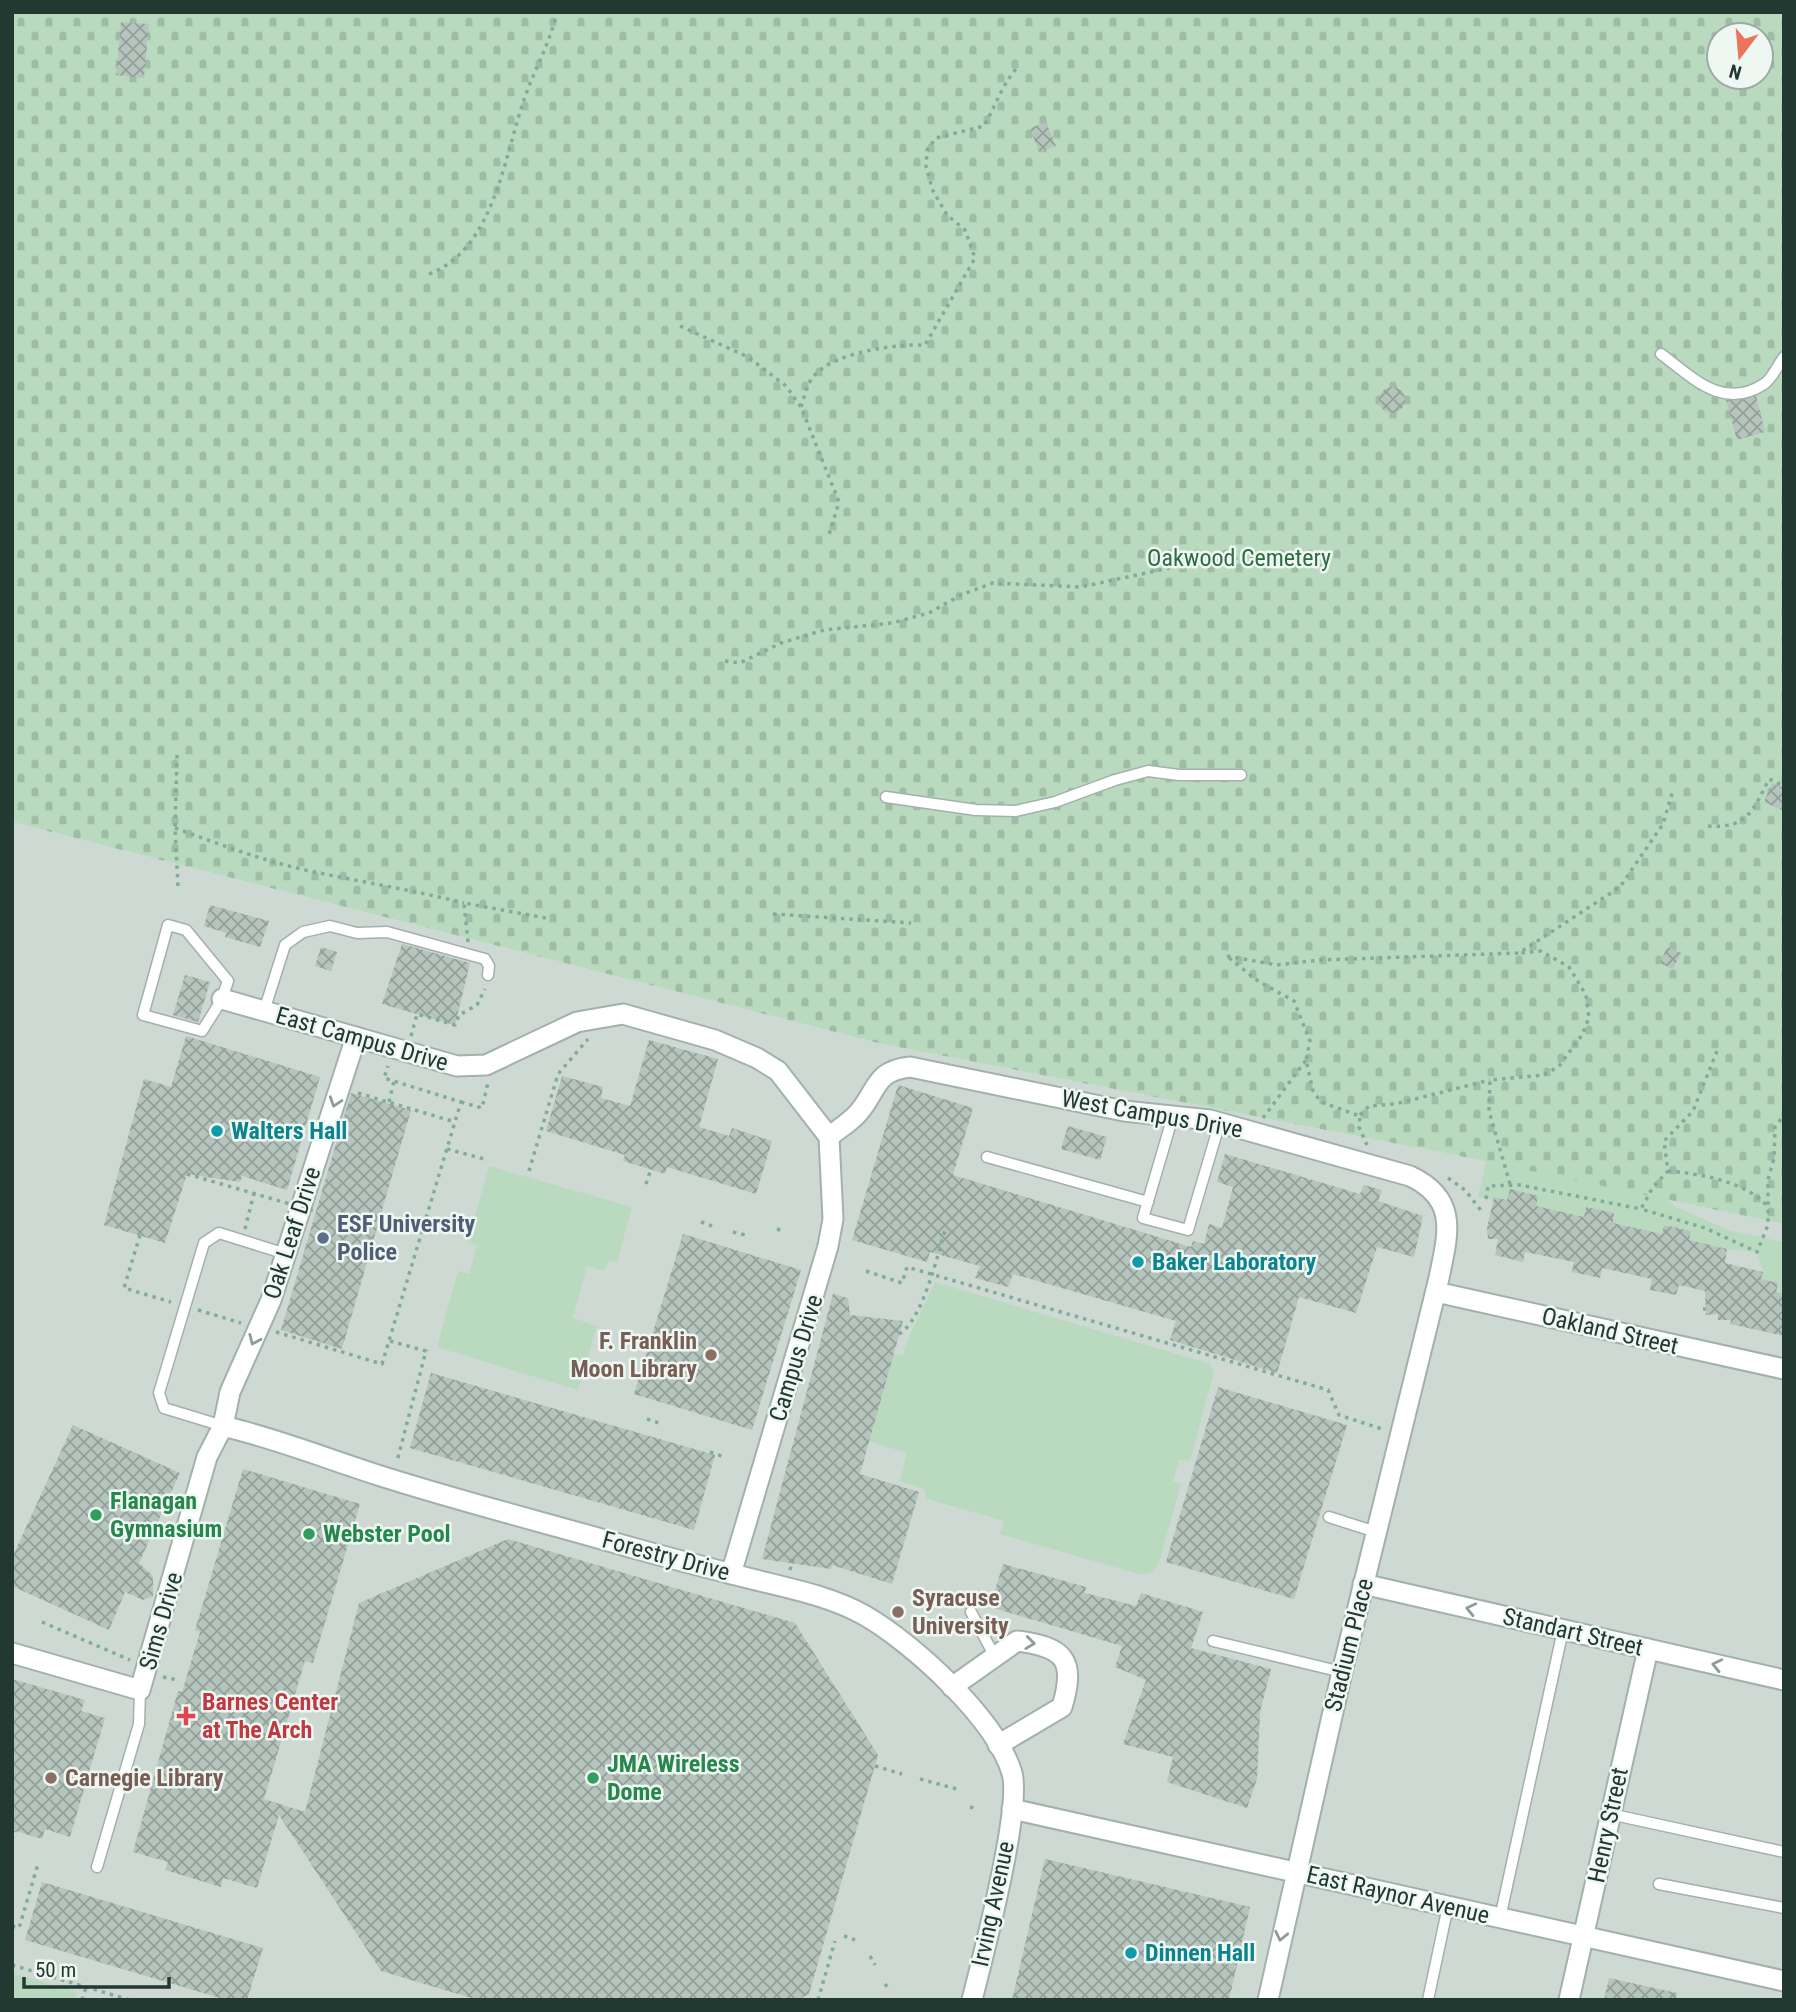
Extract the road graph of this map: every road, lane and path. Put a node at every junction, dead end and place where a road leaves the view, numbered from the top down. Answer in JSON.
{"nodes":[{"id":1,"x":557,"y":12,"type":"edge"},
{"id":2,"x":1016,"y":69,"type":"dead end"},
{"id":3,"x":429,"y":274,"type":"dead end"},
{"id":4,"x":680,"y":326,"type":"dead end"},
{"id":5,"x":1661,"y":354,"type":"dead end"},
{"id":6,"x":1784,"y":357,"type":"edge"},
{"id":7,"x":801,"y":407,"type":"junction"},
{"id":8,"x":828,"y":538,"type":"dead end"},
{"id":9,"x":1264,"y":555,"type":"dead end"},
{"id":10,"x":725,"y":661,"type":"dead end"},
{"id":11,"x":177,"y":755,"type":"dead end"},
{"id":12,"x":1241,"y":775,"type":"dead end"},
{"id":13,"x":1784,"y":786,"type":"edge"},
{"id":14,"x":1673,"y":790,"type":"dead end"},
{"id":15,"x":886,"y":797,"type":"dead end"},
{"id":16,"x":1708,"y":826,"type":"dead end"},
{"id":17,"x":175,"y":828,"type":"junction"},
{"id":18,"x":178,"y":886,"type":"dead end"},
{"id":19,"x":464,"y":903,"type":"junction"},
{"id":20,"x":773,"y":914,"type":"dead end"},
{"id":21,"x":546,"y":918,"type":"dead end"},
{"id":22,"x":911,"y":923,"type":"dead end"},
{"id":23,"x":1519,"y":953,"type":"junction"},
{"id":24,"x":470,"y":954,"type":"junction"},
{"id":25,"x":488,"y":975,"type":"joint"},
{"id":26,"x":222,"y":999,"type":"junction"},
{"id":27,"x":264,"y":1011,"type":"junction"},
{"id":28,"x":607,"y":1016,"type":"junction"},
{"id":29,"x":356,"y":1037,"type":"junction"},
{"id":30,"x":401,"y":1044,"type":"junction"},
{"id":31,"x":1717,"y":1051,"type":"dead end"},
{"id":32,"x":495,"y":1060,"type":"junction"},
{"id":33,"x":1306,"y":1060,"type":"junction"},
{"id":34,"x":1490,"y":1080,"type":"junction"},
{"id":35,"x":394,"y":1081,"type":"junction"},
{"id":36,"x":340,"y":1087,"type":"junction"},
{"id":37,"x":389,"y":1102,"type":"junction"},
{"id":38,"x":461,"y":1102,"type":"junction"},
{"id":39,"x":1784,"y":1115,"type":"edge"},
{"id":40,"x":1172,"y":1116,"type":"junction"},
{"id":41,"x":1360,"y":1116,"type":"junction"},
{"id":42,"x":455,"y":1122,"type":"junction"},
{"id":43,"x":1220,"y":1122,"type":"junction"},
{"id":44,"x":1259,"y":1133,"type":"junction"},
{"id":45,"x":829,"y":1137,"type":"junction"},
{"id":46,"x":447,"y":1149,"type":"junction"},
{"id":47,"x":1377,"y":1149,"type":"dead end"},
{"id":48,"x":987,"y":1157,"type":"dead end"},
{"id":49,"x":484,"y":1159,"type":"dead end"},
{"id":50,"x":651,"y":1169,"type":"dead end"},
{"id":51,"x":529,"y":1171,"type":"dead end"},
{"id":52,"x":1668,"y":1171,"type":"junction"},
{"id":53,"x":187,"y":1174,"type":"dead end"},
{"id":54,"x":1446,"y":1177,"type":"dead end"},
{"id":55,"x":646,"y":1184,"type":"dead end"},
{"id":56,"x":1510,"y":1184,"type":"junction"},
{"id":57,"x":254,"y":1193,"type":"junction"},
{"id":58,"x":1486,"y":1199,"type":"dead end"},
{"id":59,"x":1148,"y":1202,"type":"junction"},
{"id":60,"x":1768,"y":1207,"type":"junction"},
{"id":61,"x":1641,"y":1209,"type":"junction"},
{"id":62,"x":314,"y":1211,"type":"dead end"},
{"id":63,"x":1483,"y":1213,"type":"dead end"},
{"id":64,"x":701,"y":1222,"type":"dead end"},
{"id":65,"x":246,"y":1224,"type":"dead end"},
{"id":66,"x":712,"y":1226,"type":"dead end"},
{"id":67,"x":946,"y":1227,"type":"dead end"},
{"id":68,"x":777,"y":1230,"type":"dead end"},
{"id":69,"x":733,"y":1232,"type":"dead end"},
{"id":70,"x":785,"y":1232,"type":"dead end"},
{"id":71,"x":140,"y":1235,"type":"dead end"},
{"id":72,"x":745,"y":1235,"type":"dead end"},
{"id":73,"x":286,"y":1254,"type":"junction"},
{"id":74,"x":866,"y":1271,"type":"dead end"},
{"id":75,"x":931,"y":1274,"type":"junction"},
{"id":76,"x":1436,"y":1292,"type":"junction"},
{"id":77,"x":185,"y":1307,"type":"junction"},
{"id":78,"x":259,"y":1328,"type":"junction"},
{"id":79,"x":899,"y":1334,"type":"dead end"},
{"id":80,"x":290,"y":1337,"type":"dead end"},
{"id":81,"x":390,"y":1340,"type":"junction"},
{"id":82,"x":1784,"y":1369,"type":"edge"},
{"id":83,"x":647,"y":1419,"type":"dead end"},
{"id":84,"x":662,"y":1423,"type":"dead end"},
{"id":85,"x":223,"y":1426,"type":"junction"},
{"id":86,"x":1401,"y":1434,"type":"junction"},
{"id":87,"x":709,"y":1452,"type":"dead end"},
{"id":88,"x":722,"y":1455,"type":"dead end"},
{"id":89,"x":391,"y":1479,"type":"junction"},
{"id":90,"x":1329,"y":1517,"type":"dead end"},
{"id":91,"x":1377,"y":1532,"type":"junction"},
{"id":92,"x":731,"y":1574,"type":"junction"},
{"id":93,"x":1363,"y":1584,"type":"junction"},
{"id":94,"x":971,"y":1612,"type":"dead end"},
{"id":95,"x":42,"y":1622,"type":"dead end"},
{"id":96,"x":1563,"y":1630,"type":"junction"},
{"id":97,"x":1213,"y":1641,"type":"dead end"},
{"id":98,"x":1648,"y":1650,"type":"junction"},
{"id":99,"x":12,"y":1653,"type":"edge"},
{"id":100,"x":995,"y":1657,"type":"junction"},
{"id":101,"x":133,"y":1661,"type":"dead end"},
{"id":102,"x":1342,"y":1672,"type":"junction"},
{"id":103,"x":162,"y":1676,"type":"dead end"},
{"id":104,"x":1784,"y":1680,"type":"edge"},
{"id":105,"x":178,"y":1681,"type":"dead end"},
{"id":106,"x":952,"y":1687,"type":"junction"},
{"id":107,"x":140,"y":1690,"type":"junction"},
{"id":108,"x":998,"y":1745,"type":"junction"},
{"id":109,"x":875,"y":1766,"type":"dead end"},
{"id":110,"x":902,"y":1774,"type":"dead end"},
{"id":111,"x":920,"y":1779,"type":"dead end"},
{"id":112,"x":957,"y":1789,"type":"dead end"},
{"id":113,"x":970,"y":1807,"type":"dead end"},
{"id":114,"x":978,"y":1809,"type":"dead end"},
{"id":115,"x":1012,"y":1809,"type":"junction"},
{"id":116,"x":1610,"y":1814,"type":"junction"},
{"id":117,"x":15,"y":1831,"type":"dead end"},
{"id":118,"x":12,"y":1840,"type":"edge"},
{"id":119,"x":1784,"y":1852,"type":"edge"},
{"id":120,"x":38,"y":1864,"type":"dead end"},
{"id":121,"x":97,"y":1867,"type":"dead end"},
{"id":122,"x":1295,"y":1872,"type":"junction"},
{"id":123,"x":1659,"y":1884,"type":"dead end"},
{"id":124,"x":1448,"y":1906,"type":"junction"},
{"id":125,"x":1784,"y":1908,"type":"edge"},
{"id":126,"x":1500,"y":1918,"type":"junction"},
{"id":127,"x":12,"y":1926,"type":"edge"},
{"id":128,"x":844,"y":1936,"type":"dead end"},
{"id":129,"x":1583,"y":1937,"type":"junction"},
{"id":130,"x":855,"y":1940,"type":"dead end"},
{"id":131,"x":835,"y":1941,"type":"dead end"},
{"id":132,"x":870,"y":1956,"type":"dead end"},
{"id":133,"x":12,"y":1965,"type":"edge"},
{"id":134,"x":875,"y":1965,"type":"dead end"},
{"id":135,"x":1784,"y":1981,"type":"edge"},
{"id":136,"x":885,"y":1984,"type":"dead end"},
{"id":137,"x":86,"y":1987,"type":"junction"},
{"id":138,"x":889,"y":1989,"type":"dead end"},
{"id":139,"x":82,"y":2000,"type":"edge"},
{"id":140,"x":130,"y":2000,"type":"edge"},
{"id":141,"x":818,"y":2000,"type":"edge"},
{"id":142,"x":972,"y":2000,"type":"edge"},
{"id":143,"x":1268,"y":2000,"type":"edge"},
{"id":144,"x":1428,"y":2000,"type":"edge"},
{"id":145,"x":1569,"y":2000,"type":"edge"}],
"edges":[{"from":1,"to":3,"type":"path"},
{"from":2,"to":7,"type":"path"},
{"from":4,"to":7,"type":"path"},
{"from":5,"to":6,"type":"lane"},
{"from":7,"to":8,"type":"path"},
{"from":9,"to":10,"type":"path"},
{"from":11,"to":17,"type":"path"},
{"from":12,"to":15,"type":"lane"},
{"from":13,"to":16,"type":"path"},
{"from":14,"to":23,"type":"path"},
{"from":17,"to":18,"type":"path"},
{"from":17,"to":19,"type":"path"},
{"from":19,"to":21,"type":"path"},
{"from":19,"to":24,"type":"path"},
{"from":20,"to":22,"type":"path"},
{"from":23,"to":33,"type":"path"},
{"from":23,"to":34,"type":"path"},
{"from":24,"to":25,"type":"lane"},
{"from":24,"to":27,"type":"lane"},
{"from":25,"to":30,"type":"path"},
{"from":26,"to":26,"type":"lane"},
{"from":26,"to":27,"type":"street","name":"East Campus Drive"},
{"from":27,"to":29,"type":"street","name":"East Campus Drive"},
{"from":28,"to":32,"type":"street","name":"East Campus Drive"},
{"from":28,"to":45,"type":"street","name":"East Campus Drive"},
{"from":28,"to":51,"type":"path"},
{"from":29,"to":30,"type":"street","name":"East Campus Drive"},
{"from":29,"to":36,"type":"street","name":"Oak Leaf Drive"},
{"from":30,"to":32,"type":"street","name":"East Campus Drive"},
{"from":30,"to":35,"type":"path"},
{"from":31,"to":52,"type":"path"},
{"from":32,"to":38,"type":"path"},
{"from":33,"to":41,"type":"path"},
{"from":33,"to":44,"type":"path"},
{"from":34,"to":41,"type":"path"},
{"from":34,"to":56,"type":"path"},
{"from":35,"to":37,"type":"path"},
{"from":35,"to":38,"type":"path"},
{"from":36,"to":37,"type":"path"},
{"from":36,"to":73,"type":"street","name":"Oak Leaf Drive","one_way":true},
{"from":37,"to":42,"type":"path"},
{"from":38,"to":42,"type":"path"},
{"from":39,"to":60,"type":"path"},
{"from":40,"to":43,"type":"street","name":"West Campus Drive"},
{"from":40,"to":45,"type":"street","name":"West Campus Drive"},
{"from":40,"to":59,"type":"lane"},
{"from":41,"to":47,"type":"path"},
{"from":42,"to":46,"type":"path"},
{"from":43,"to":44,"type":"street","name":"West Campus Drive"},
{"from":43,"to":59,"type":"lane"},
{"from":44,"to":76,"type":"street","name":"West Campus Drive"},
{"from":45,"to":92,"type":"street","name":"Campus Drive"},
{"from":46,"to":49,"type":"path"},
{"from":46,"to":81,"type":"path"},
{"from":48,"to":59,"type":"lane"},
{"from":50,"to":55,"type":"path"},
{"from":52,"to":60,"type":"path"},
{"from":52,"to":61,"type":"path"},
{"from":53,"to":57,"type":"path","bridge":true},
{"from":54,"to":63,"type":"path"},
{"from":56,"to":58,"type":"path"},
{"from":56,"to":61,"type":"path"},
{"from":57,"to":62,"type":"path","bridge":true},
{"from":57,"to":65,"type":"path"},
{"from":60,"to":61,"type":"path"},
{"from":64,"to":66,"type":"path"},
{"from":67,"to":75,"type":"path"},
{"from":68,"to":70,"type":"path"},
{"from":69,"to":72,"type":"path"},
{"from":71,"to":77,"type":"path"},
{"from":73,"to":77,"type":"lane"},
{"from":73,"to":78,"type":"street","name":"Oak Leaf Drive"},
{"from":74,"to":75,"type":"path"},
{"from":75,"to":79,"type":"path"},
{"from":75,"to":86,"type":"path"},
{"from":76,"to":82,"type":"street","name":"Oakland Street"},
{"from":76,"to":86,"type":"street","name":"Stadium Place"},
{"from":77,"to":78,"type":"path"},
{"from":77,"to":85,"type":"lane"},
{"from":78,"to":85,"type":"street","name":"Oak Leaf Drive","one_way":true},
{"from":80,"to":81,"type":"path"},
{"from":81,"to":89,"type":"path"},
{"from":83,"to":84,"type":"path"},
{"from":85,"to":89,"type":"street","name":"Forestry Drive"},
{"from":85,"to":107,"type":"street","name":"Sims Drive"},
{"from":86,"to":91,"type":"street","name":"Stadium Place"},
{"from":87,"to":88,"type":"path"},
{"from":89,"to":92,"type":"street","name":"Forestry Drive"},
{"from":90,"to":91,"type":"lane"},
{"from":91,"to":93,"type":"street","name":"Stadium Place"},
{"from":92,"to":106,"type":"street","name":"Forestry Drive"},
{"from":96,"to":93,"type":"street","name":"Standart Street","one_way":true},
{"from":93,"to":102,"type":"street","name":"Stadium Place"},
{"from":94,"to":100,"type":"lane"},
{"from":95,"to":101,"type":"path"},
{"from":96,"to":98,"type":"street","name":"Standart Street"},
{"from":96,"to":126,"type":"lane"},
{"from":97,"to":102,"type":"lane"},
{"from":104,"to":98,"type":"street","name":"Standart Street","one_way":true},
{"from":98,"to":116,"type":"street","name":"Henry Street"},
{"from":99,"to":107,"type":"street","name":"Sims Drive"},
{"from":100,"to":106,"type":"street"},
{"from":100,"to":108,"type":"street","one_way":true},
{"from":102,"to":122,"type":"street","name":"Stadium Place"},
{"from":103,"to":105,"type":"path"},
{"from":106,"to":108,"type":"street","name":"Forestry Drive"},
{"from":107,"to":121,"type":"lane"},
{"from":108,"to":115,"type":"street","name":"Forestry Drive"},
{"from":109,"to":110,"type":"path"},
{"from":111,"to":112,"type":"path"},
{"from":113,"to":114,"type":"path"},
{"from":115,"to":122,"type":"street","name":"East Raynor Avenue"},
{"from":115,"to":142,"type":"street","name":"Irving Avenue"},
{"from":116,"to":119,"type":"lane"},
{"from":116,"to":129,"type":"street","name":"Henry Street"},
{"from":117,"to":118,"type":"path"},
{"from":120,"to":127,"type":"path"},
{"from":122,"to":124,"type":"street","name":"East Raynor Avenue"},
{"from":122,"to":143,"type":"street","name":"Stadium Place","one_way":true},
{"from":123,"to":125,"type":"lane"},
{"from":124,"to":126,"type":"street","name":"East Raynor Avenue"},
{"from":124,"to":144,"type":"lane"},
{"from":126,"to":129,"type":"street","name":"East Raynor Avenue"},
{"from":128,"to":130,"type":"path"},
{"from":129,"to":135,"type":"street","name":"East Raynor Avenue"},
{"from":129,"to":145,"type":"street","name":"Henry Street"},
{"from":131,"to":141,"type":"path"},
{"from":132,"to":134,"type":"path"},
{"from":133,"to":137,"type":"path"},
{"from":136,"to":138,"type":"path"},
{"from":137,"to":139,"type":"path"},
{"from":137,"to":140,"type":"path"}]}
